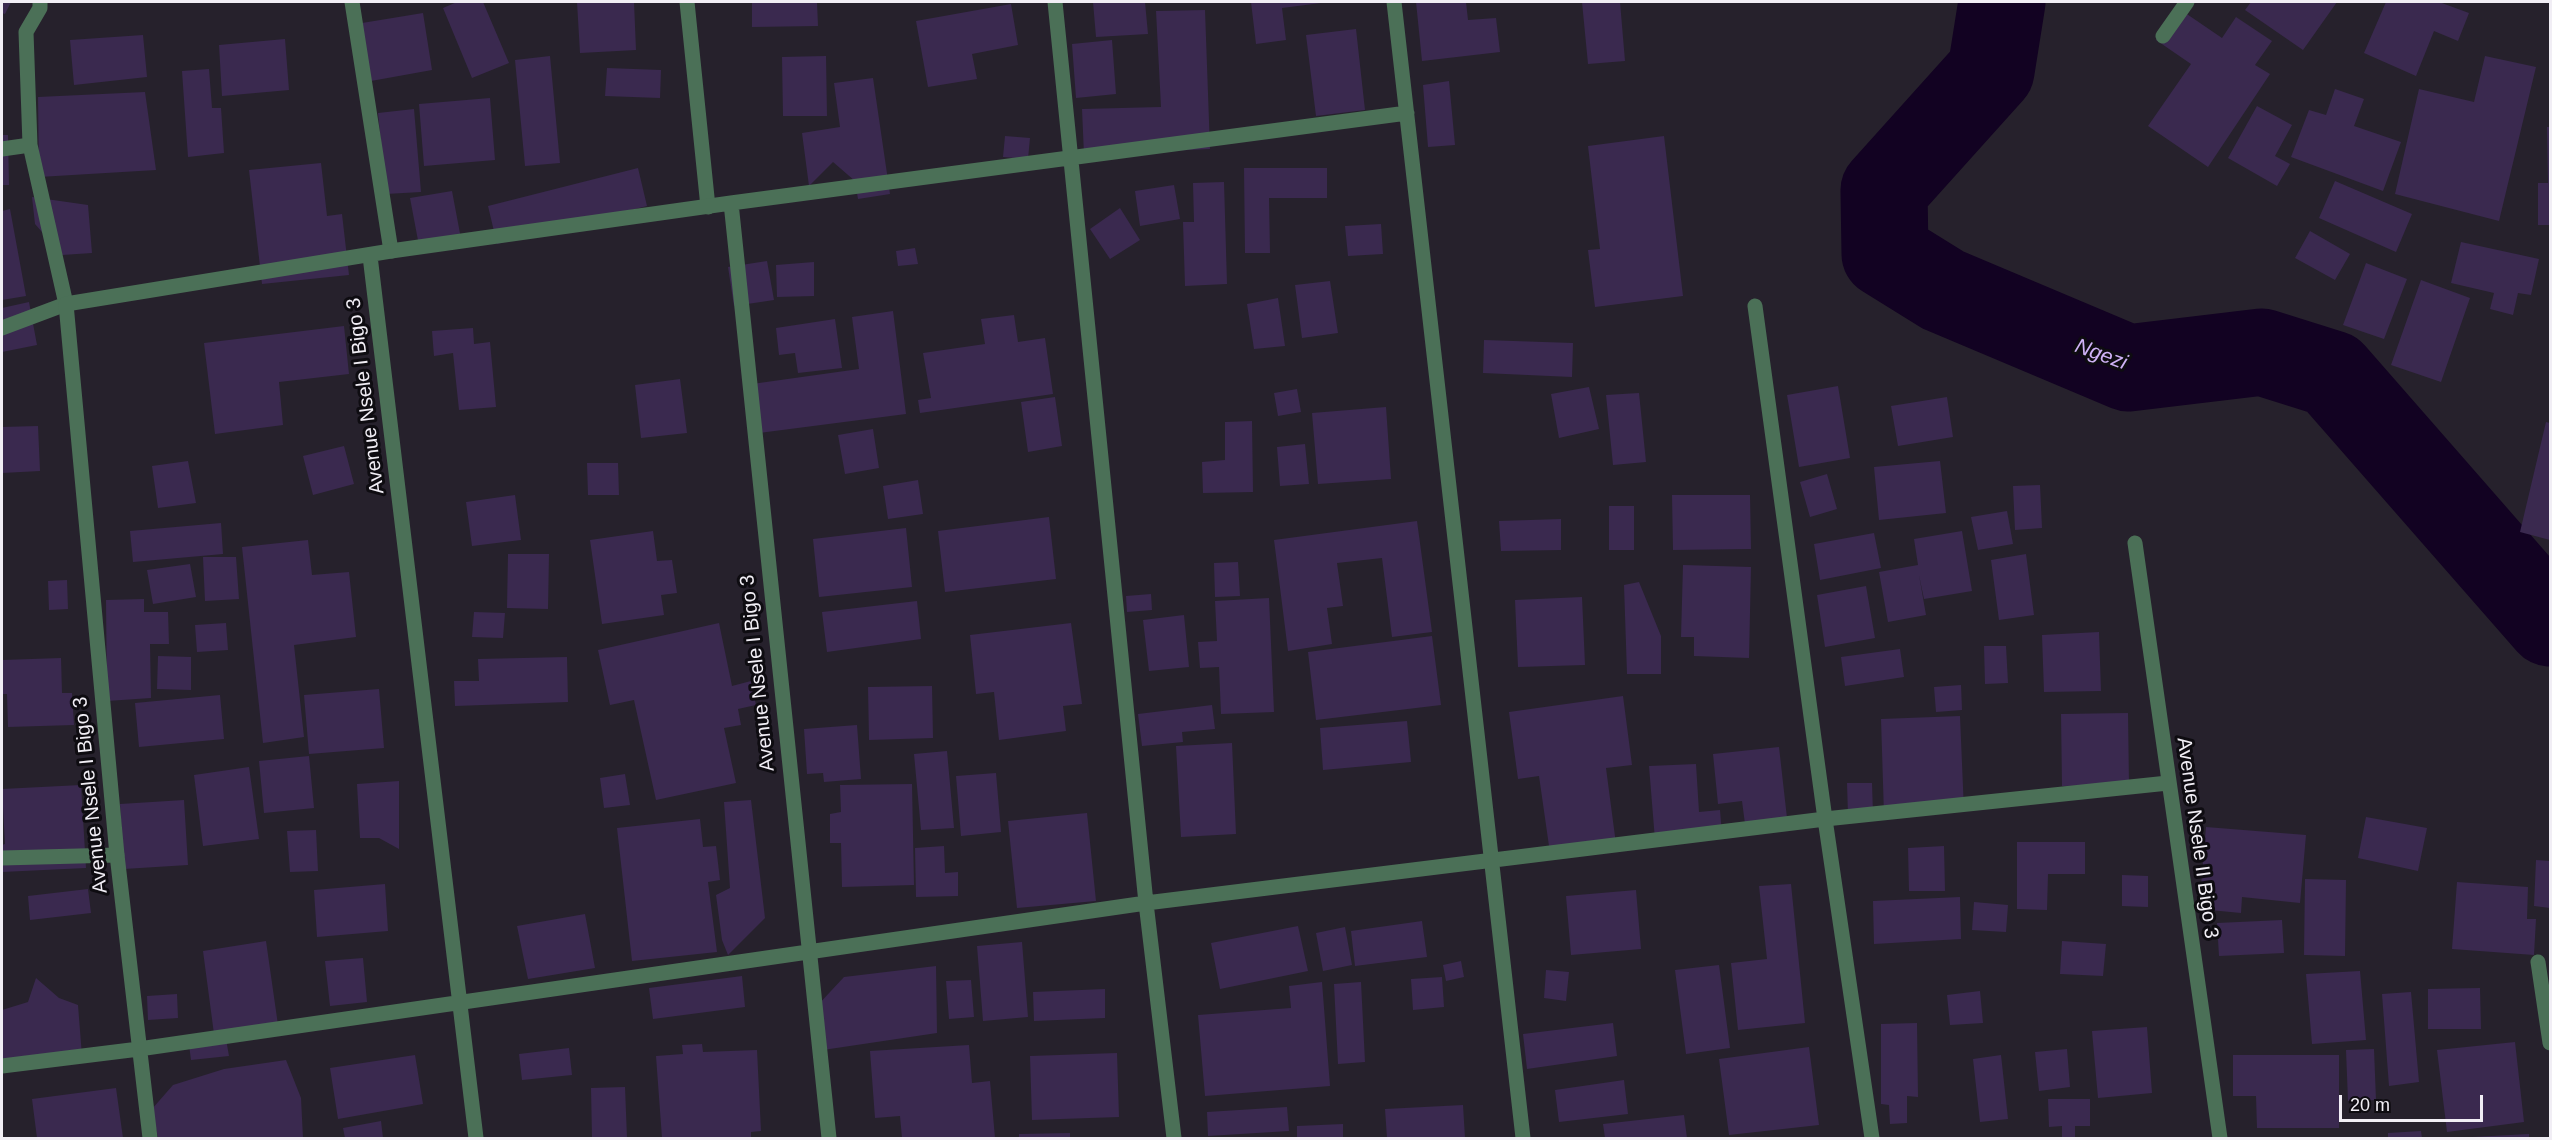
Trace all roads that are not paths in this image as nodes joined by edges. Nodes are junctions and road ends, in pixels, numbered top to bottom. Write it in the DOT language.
graph roads {
  1 [pos="40,2"];
  2 [pos="352,2"];
  3 [pos="687,2"];
  4 [pos="1055,2"];
  5 [pos="1394,2"];
  6 [pos="2187,2"];
  7 [pos="2163,36"];
  8 [pos="1407,113"];
  9 [pos="30,145"];
  10 [pos="2,149"];
  11 [pos="1071,159"];
  12 [pos="731,203"];
  13 [pos="708,207"];
  14 [pos="391,251"];
  15 [pos="370,256"];
  16 [pos="66,304"];
  17 [pos="1755,306"];
  18 [pos="2,328"];
  19 [pos="2135,543"];
  20 [pos="2168,783"];
  21 [pos="1825,819"];
  22 [pos="117,855"];
  23 [pos="2,858"];
  24 [pos="1490,860"];
  25 [pos="1146,903"];
  26 [pos="808,953"];
  27 [pos="2538,962"];
  28 [pos="458,1003"];
  29 [pos="2550,1043"];
  30 [pos="139,1049"];
  31 [pos="2,1066"];
  32 [pos="150,1138"];
  33 [pos="476,1138"];
  34 [pos="829,1138"];
  35 [pos="1174,1138"];
  36 [pos="1523,1138"];
  37 [pos="1872,1138"];
  38 [pos="2220,1138"];
  1 -- 9 [label="street, Avenue Nsele I Bigo 3"];
  2 -- 14 [label="street"];
  3 -- 13 [label="street"];
  4 -- 11 [label="street"];
  5 -- 8 [label="street"];
  6 -- 7 [label="street"];
  8 -- 11 [label="street"];
  8 -- 24 [label="street"];
  9 -- 10 [label="street"];
  9 -- 16 [label="street, Avenue Nsele I Bigo 3"];
  11 -- 12 [label="street"];
  11 -- 25 [label="street"];
  12 -- 13 [label="street"];
  12 -- 26 [label="street, Avenue Nsele I Bigo 3"];
  13 -- 14 [label="street"];
  14 -- 15 [label="street"];
  15 -- 16 [label="street"];
  15 -- 28 [label="street, Avenue Nsele I Bigo 3"];
  16 -- 18 [label="street"];
  16 -- 22 [label="street, Avenue Nsele I Bigo 3"];
  17 -- 21 [label="street"];
  19 -- 20 [label="street, Avenue Nsele II Bigo 3"];
  20 -- 21 [label="street"];
  20 -- 38 [label="street, Avenue Nsele II Bigo 3"];
  21 -- 24 [label="street"];
  21 -- 37 [label="street"];
  22 -- 23 [label="street"];
  22 -- 30 [label="street, Avenue Nsele I Bigo 3"];
  24 -- 25 [label="street"];
  24 -- 36 [label="street"];
  25 -- 26 [label="street"];
  25 -- 35 [label="street"];
  26 -- 28 [label="street"];
  26 -- 34 [label="street, Avenue Nsele I Bigo 3"];
  27 -- 29 [label="street"];
  28 -- 30 [label="street"];
  28 -- 33 [label="street, Avenue Nsele I Bigo 3"];
  30 -- 31 [label="street"];
  30 -- 32 [label="street, Avenue Nsele I Bigo 3"];
}
